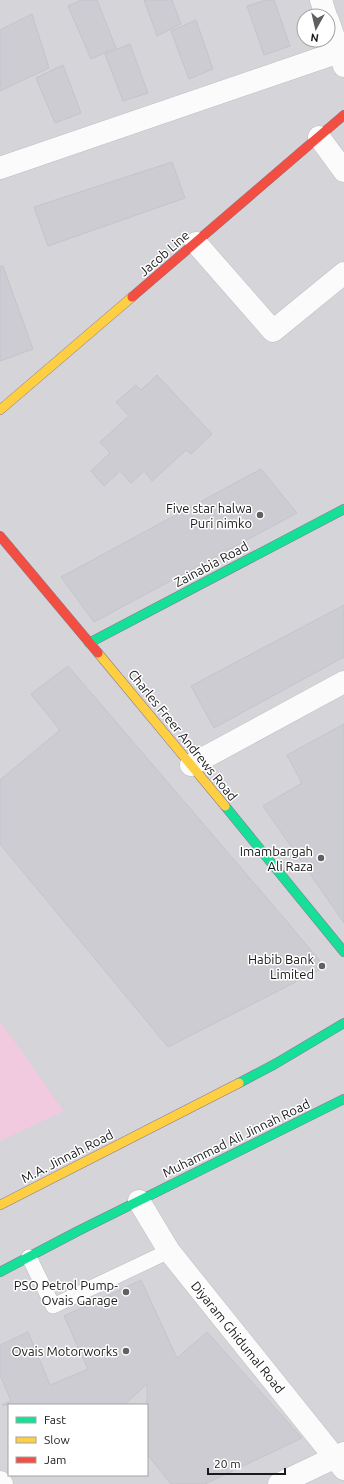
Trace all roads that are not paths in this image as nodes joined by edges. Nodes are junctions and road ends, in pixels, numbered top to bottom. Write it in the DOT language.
graph roads {
  1 [pos="336,42"];
  2 [pos="342,59"];
  3 [pos="344,115"];
  4 [pos="319,138"];
  5 [pos="0,168"];
  6 [pos="344,171"];
  7 [pos="196,243"];
  8 [pos="344,273"];
  9 [pos="0,410"];
  10 [pos="344,509"];
  11 [pos="0,536"];
  12 [pos="89,643"];
  13 [pos="344,682"];
  14 [pos="191,765"];
  15 [pos="340,942"];
  16 [pos="344,1023"];
  17 [pos="344,1100"];
  18 [pos="139,1201"];
  19 [pos="0,1205"];
  20 [pos="169,1251"];
  21 [pos="29,1257"];
  22 [pos="0,1272"];
  23 [pos="341,1460"];
  24 [pos="279,1484"];
  1 -- 2 [label="street"];
  2 -- 5 [label="street"];
  3 -- 4 [label="main road, Jacob Line"];
  4 -- 6 [label="street"];
  4 -- 7 [label="main road, Jacob Line"];
  7 -- 8 [label="street"];
  7 -- 9 [label="main road, Jacob Line"];
  10 -- 12 [label="main road, Zainabia Road"];
  11 -- 12 [label="main road, Charles Freer Andrews Road"];
  12 -- 14 [label="main road, Charles Freer Andrews Road"];
  13 -- 14 [label="street"];
  14 -- 15 [label="main road, Charles Freer Andrews Road"];
  16 -- 19 [label="main road, M.A. Jinnah Road"];
  17 -- 18 [label="main road, Muhammad Ali Jinnah Road"];
  18 -- 20 [label="street, Diyaram Ghidumal Road"];
  18 -- 21 [label="main road"];
  20 -- 21 [label="lane"];
  20 -- 23 [label="street, Diyaram Ghidumal Road"];
  21 -- 22 [label="main road"];
  23 -- 24 [label="street"];
}
